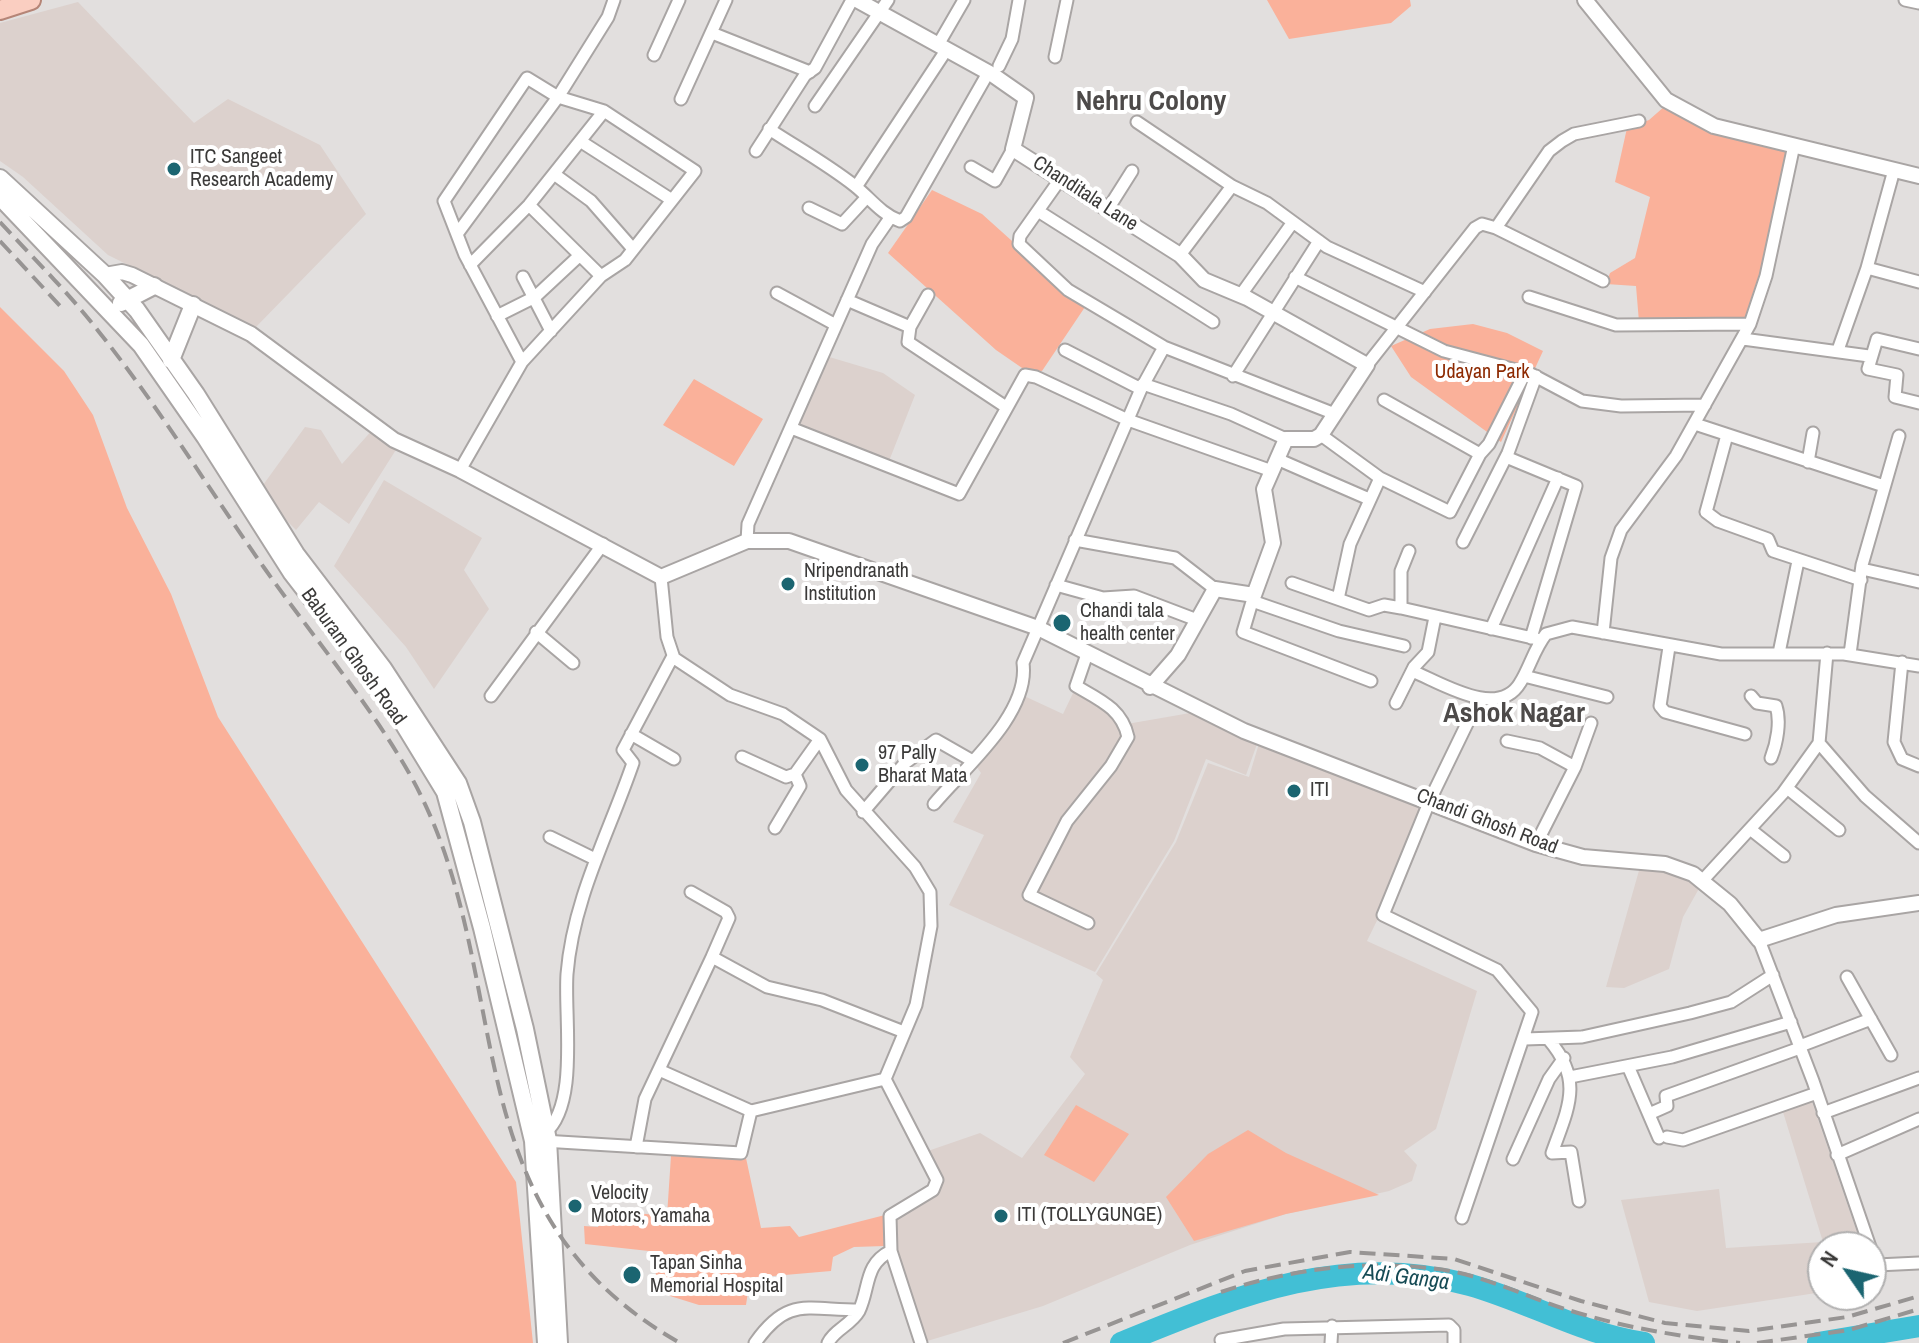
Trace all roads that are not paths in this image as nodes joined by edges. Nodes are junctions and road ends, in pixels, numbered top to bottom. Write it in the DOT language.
graph roads {
  1 [pos="31,0"];
  2 [pos="614,0"];
  3 [pos="679,0"];
  4 [pos="726,0"];
  5 [pos="855,0"];
  6 [pos="888,0"];
  7 [pos="964,0"];
  8 [pos="1019,0"];
  9 [pos="1070,0"];
  10 [pos="1585,0"];
  11 [pos="1905,0"];
  12 [pos="1919,3"];
  13 [pos="0,10"];
  14 [pos="880,14"];
  15 [pos="712,33"];
  16 [pos="943,45"];
  17 [pos="654,55"];
  18 [pos="1058,55"];
  19 [pos="994,70"];
  20 [pos="810,72"];
  21 [pos="558,97"];
  22 [pos="681,99"];
  23 [pos="815,106"];
  24 [pos="604,111"];
  25 [pos="1639,121"];
  26 [pos="1137,122"];
  27 [pos="769,129"];
  28 [pos="580,141"];
  29 [pos="1794,145"];
  30 [pos="1013,149"];
  31 [pos="756,151"];
  32 [pos="971,167"];
  33 [pos="1894,170"];
  34 [pos="1132,171"];
  35 [pos="554,174"];
  36 [pos="1919,176"];
  37 [pos="0,178"];
  38 [pos="1061,178"];
  39 [pos="1232,186"];
  40 [pos="856,187"];
  41 [pos="0,197"];
  42 [pos="867,197"];
  43 [pos="672,200"];
  44 [pos="529,205"];
  45 [pos="809,208"];
  46 [pos="1108,209"];
  47 [pos="1038,211"];
  48 [pos="890,218"];
  49 [pos="1293,222"];
  50 [pos="1496,228"];
  51 [pos="41,229"];
  52 [pos="457,234"];
  53 [pos="1319,241"];
  54 [pos="633,249"];
  55 [pos="1180,255"];
  56 [pos="579,256"];
  57 [pos="470,265"];
  58 [pos="1867,268"];
  59 [pos="105,275"];
  60 [pos="601,276"];
  61 [pos="523,277"];
  62 [pos="1295,277"];
  63 [pos="1603,281"];
  64 [pos="1919,282"];
  65 [pos="154,286"];
  66 [pos="1425,292"];
  67 [pos="777,293"];
  68 [pos="928,295"];
  69 [pos="1240,296"];
  70 [pos="535,297"];
  71 [pos="1529,297"];
  72 [pos="127,300"];
  73 [pos="847,300"];
  74 [pos="193,305"];
  75 [pos="109,309"];
  76 [pos="1271,311"];
  77 [pos="497,316"];
  78 [pos="1213,322"];
  79 [pos="1750,324"];
  80 [pos="836,325"];
  81 [pos="910,327"];
  82 [pos="1396,327"];
  83 [pos="551,331"];
  84 [pos="1743,339"];
  85 [pos="1164,347"];
  86 [pos="1919,349"];
  87 [pos="1065,350"];
  88 [pos="1838,350"];
  89 [pos="1869,356"];
  90 [pos="171,360"];
  91 [pos="522,362"];
  92 [pos="1367,365"];
  93 [pos="1531,374"];
  94 [pos="1233,376"];
  95 [pos="1142,386"];
  96 [pos="1384,400"];
  97 [pos="1919,403"];
  98 [pos="1705,405"];
  99 [pos="1006,407"];
  100 [pos="1335,414"];
  101 [pos="1128,420"];
  102 [pos="1695,424"];
  103 [pos="791,428"];
  104 [pos="1813,433"];
  105 [pos="1321,435"];
  106 [pos="1727,435"];
  107 [pos="1899,436"];
  108 [pos="1286,439"];
  109 [pos="1480,454"];
  110 [pos="1506,457"];
  111 [pos="1808,462"];
  112 [pos="1274,465"];
  113 [pos="460,470"];
  114 [pos="1380,478"];
  115 [pos="1558,478"];
  116 [pos="1884,486"];
  117 [pos="1369,499"];
  118 [pos="1075,540"];
  119 [pos="747,541"];
  120 [pos="1463,542"];
  121 [pos="603,544"];
  122 [pos="1409,551"];
  123 [pos="1798,561"];
  124 [pos="1861,574"];
  125 [pos="661,577"];
  126 [pos="1919,582"];
  127 [pos="1292,583"];
  128 [pos="1056,585"];
  129 [pos="1215,589"];
  130 [pos="1253,598"];
  131 [pos="1338,599"];
  132 [pos="1401,608"];
  133 [pos="1435,617"];
  134 [pos="1197,620"];
  135 [pos="1038,628"];
  136 [pos="1491,629"];
  137 [pos="536,632"];
  138 [pos="1603,633"];
  139 [pos="1536,639"];
  140 [pos="1404,646"];
  141 [pos="1669,647"];
  142 [pos="1779,653"];
  143 [pos="1827,653"];
  144 [pos="1087,654"];
  145 [pos="1850,654"];
  146 [pos="673,656"];
  147 [pos="1902,662"];
  148 [pos="573,663"];
  149 [pos="1919,666"];
  150 [pos="1412,671"];
  151 [pos="1524,676"];
  152 [pos="1371,681"];
  153 [pos="1150,687"];
  154 [pos="491,696"];
  155 [pos="1751,696"];
  156 [pos="1607,697"];
  157 [pos="1479,699"];
  158 [pos="1396,703"];
  159 [pos="1591,723"];
  160 [pos="631,734"];
  161 [pos="1745,734"];
  162 [pos="820,739"];
  163 [pos="1507,741"];
  164 [pos="1819,743"];
  165 [pos="742,757"];
  166 [pos="1771,758"];
  167 [pos="674,759"];
  168 [pos="971,760"];
  169 [pos="1919,766"];
  170 [pos="1575,767"];
  171 [pos="795,774"];
  172 [pos="1787,788"];
  173 [pos="1430,800"];
  174 [pos="934,804"];
  175 [pos="863,812"];
  176 [pos="775,828"];
  177 [pos="1750,829"];
  178 [pos="1839,830"];
  179 [pos="550,837"];
  180 [pos="1918,839"];
  181 [pos="1536,844"];
  182 [pos="1784,856"];
  183 [pos="595,859"];
  184 [pos="1702,881"];
  185 [pos="691,892"];
  186 [pos="1918,902"];
  187 [pos="1088,923"];
  188 [pos="1759,940"];
  189 [pos="712,957"];
  190 [pos="1773,975"];
  191 [pos="1847,977"];
  192 [pos="1871,1019"];
  193 [pos="1791,1022"];
  194 [pos="904,1032"];
  195 [pos="1525,1039"];
  196 [pos="1549,1040"];
  197 [pos="1800,1047"];
  198 [pos="1891,1055"];
  199 [pos="1564,1058"];
  200 [pos="1628,1066"];
  201 [pos="659,1070"];
  202 [pos="1570,1077"];
  203 [pos="1919,1078"];
  204 [pos="885,1079"];
  205 [pos="1817,1093"];
  206 [pos="751,1111"];
  207 [pos="1823,1113"];
  208 [pos="1649,1114"];
  209 [pos="1919,1119"];
  210 [pos="542,1138"];
  211 [pos="636,1147"];
  212 [pos="1837,1155"];
  213 [pos="1513,1159"];
  214 [pos="1579,1201"];
  215 [pos="1462,1218"];
  216 [pos="1864,1231"];
  217 [pos="891,1251"];
  218 [pos="1919,1263"];
  219 [pos="1887,1265"];
  220 [pos="859,1310"];
  221 [pos="1332,1326"];
  222 [pos="1221,1340"];
  223 [pos="546,1343"];
  224 [pos="559,1343"];
  225 [pos="755,1343"];
  226 [pos="828,1343"];
  227 [pos="921,1343"];
  228 [pos="1331,1343"];
  229 [pos="1454,1343"];
  1 -- 13 [label="main road"];
  2 -- 21 [label="street"];
  3 -- 17 [label="street"];
  4 -- 15 [label="street"];
  5 -- 14 [label="street, Chanditala Lane"];
  5 -- 20 [label="street"];
  6 -- 14 [label="street"];
  7 -- 16 [label="street"];
  8 -- 19 [label="street"];
  9 -- 18 [label="street"];
  10 -- 29 [label="street"];
  11 -- 12 [label="street"];
  14 -- 16 [label="street, Chanditala Lane"];
  14 -- 23 [label="street"];
  15 -- 20 [label="street"];
  15 -- 22 [label="street"];
  16 -- 19 [label="street, Chanditala Lane"];
  16 -- 40 [label="street"];
  19 -- 30 [label="street, Chanditala Lane"];
  19 -- 48 [label="street"];
  20 -- 27 [label="street"];
  21 -- 24 [label="street"];
  21 -- 52 [label="street"];
  21 -- 52 [label="street"];
  24 -- 28 [label="street"];
  24 -- 43 [label="street"];
  25 -- 50 [label="street"];
  26 -- 39 [label="street"];
  27 -- 31 [label="street"];
  27 -- 40 [label="street"];
  28 -- 35 [label="street"];
  28 -- 43 [label="street"];
  29 -- 33 [label="street"];
  29 -- 79 [label="street"];
  30 -- 32 [label="street"];
  30 -- 38 [label="street, Chanditala Lane"];
  33 -- 36 [label="street"];
  33 -- 58 [label="street"];
  34 -- 46 [label="street"];
  35 -- 44 [label="street"];
  35 -- 54 [label="street"];
  37 -- 51 [label="main road, Baburam Ghosh Road"];
  38 -- 46 [label="street, Chanditala Lane"];
  38 -- 47 [label="street"];
  39 -- 49 [label="street"];
  39 -- 55 [label="street"];
  40 -- 42 [label="street"];
  41 -- 51 [label="main road, Baburam Ghosh Road"];
  42 -- 45 [label="street"];
  42 -- 48 [label="street"];
  43 -- 54 [label="street"];
  44 -- 56 [label="street"];
  44 -- 57 [label="street"];
  46 -- 55 [label="street, Chanditala Lane"];
  47 -- 78 [label="street"];
  47 -- 85 [label="street"];
  48 -- 73 [label="street"];
  49 -- 53 [label="street"];
  49 -- 69 [label="street"];
  50 -- 63 [label="street"];
  50 -- 66 [label="street"];
  51 -- 59 [label="main road, Baburam Ghosh Road"];
  51 -- 75 [label="main road, Baburam Ghosh Road"];
  52 -- 57 [label="street"];
  53 -- 62 [label="street"];
  53 -- 66 [label="street"];
  54 -- 60 [label="street"];
  55 -- 69 [label="street, Chanditala Lane"];
  56 -- 60 [label="street"];
  56 -- 70 [label="street"];
  57 -- 77 [label="street"];
  58 -- 64 [label="street"];
  58 -- 88 [label="street"];
  59 -- 65 [label="street"];
  59 -- 72 [label="main road, Baburam Ghosh Road"];
  60 -- 83 [label="street"];
  61 -- 70 [label="street"];
  62 -- 76 [label="street"];
  62 -- 82 [label="street"];
  65 -- 72 [label="main road"];
  65 -- 74 [label="street"];
  66 -- 82 [label="street"];
  67 -- 80 [label="street"];
  68 -- 81 [label="street"];
  69 -- 76 [label="street, Chanditala Lane"];
  70 -- 77 [label="street"];
  70 -- 83 [label="street"];
  71 -- 79 [label="street"];
  72 -- 75 [label="main road"];
  72 -- 90 [label="main road, Baburam Ghosh Road"];
  73 -- 80 [label="street"];
  73 -- 81 [label="street"];
  74 -- 90 [label="main road"];
  74 -- 113 [label="street"];
  75 -- 210 [label="main road, Baburam Ghosh Road"];
  76 -- 92 [label="street, Chanditala Lane"];
  76 -- 94 [label="street"];
  77 -- 91 [label="street"];
  79 -- 84 [label="street"];
  80 -- 103 [label="street"];
  81 -- 99 [label="street"];
  82 -- 92 [label="street"];
  82 -- 93 [label="street"];
  83 -- 91 [label="street"];
  84 -- 88 [label="street"];
  84 -- 98 [label="street"];
  85 -- 94 [label="street"];
  85 -- 95 [label="street"];
  86 -- 89 [label="street"];
  87 -- 95 [label="street"];
  88 -- 89 [label="street"];
  89 -- 97 [label="street"];
  90 -- 210 [label="main road, Baburam Ghosh Road"];
  91 -- 113 [label="street"];
  92 -- 100 [label="street"];
  93 -- 98 [label="street"];
  93 -- 109 [label="street"];
  93 -- 110 [label="street"];
  94 -- 100 [label="street"];
  95 -- 101 [label="street"];
  95 -- 108 [label="street"];
  96 -- 109 [label="street"];
  98 -- 102 [label="street"];
  99 -- 101 [label="street"];
  99 -- 103 [label="street"];
  100 -- 105 [label="street"];
  101 -- 112 [label="street"];
  101 -- 118 [label="street"];
  102 -- 106 [label="street"];
  102 -- 138 [label="street"];
  103 -- 119 [label="street"];
  104 -- 111 [label="street"];
  105 -- 108 [label="street"];
  105 -- 114 [label="street"];
  106 -- 111 [label="street"];
  106 -- 123 [label="street"];
  107 -- 116 [label="street"];
  108 -- 112 [label="street"];
  109 -- 114 [label="street"];
  110 -- 115 [label="street"];
  110 -- 120 [label="street"];
  111 -- 116 [label="street"];
  112 -- 117 [label="street"];
  112 -- 130 [label="street"];
  113 -- 121 [label="street"];
  114 -- 117 [label="street"];
  115 -- 136 [label="street"];
  115 -- 139 [label="street"];
  116 -- 124 [label="street"];
  117 -- 131 [label="street"];
  118 -- 128 [label="street"];
  118 -- 129 [label="street"];
  119 -- 125 [label="street"];
  119 -- 135 [label="street"];
  121 -- 125 [label="street"];
  121 -- 137 [label="street"];
  122 -- 132 [label="street"];
  123 -- 124 [label="street"];
  123 -- 142 [label="street"];
  124 -- 126 [label="street"];
  124 -- 145 [label="street"];
  125 -- 146 [label="street"];
  127 -- 131 [label="street"];
  128 -- 134 [label="street"];
  128 -- 135 [label="street"];
  129 -- 130 [label="street"];
  129 -- 134 [label="street"];
  130 -- 140 [label="street"];
  130 -- 152 [label="street"];
  131 -- 132 [label="street"];
  132 -- 133 [label="street"];
  133 -- 136 [label="street"];
  133 -- 150 [label="street"];
  134 -- 153 [label="street"];
  135 -- 144 [label="street, Chandi Ghosh Road"];
  135 -- 168 [label="street"];
  136 -- 139 [label="street"];
  137 -- 148 [label="street"];
  137 -- 154 [label="street"];
  138 -- 139 [label="street"];
  138 -- 141 [label="street"];
  139 -- 151 [label="street"];
  141 -- 142 [label="street"];
  141 -- 161 [label="street"];
  142 -- 143 [label="street"];
  143 -- 145 [label="street"];
  143 -- 164 [label="street"];
  144 -- 153 [label="street, Chandi Ghosh Road"];
  144 -- 187 [label="street"];
  145 -- 147 [label="street"];
  146 -- 160 [label="street"];
  146 -- 162 [label="street"];
  147 -- 149 [label="street"];
  147 -- 169 [label="street"];
  150 -- 157 [label="street"];
  150 -- 158 [label="street"];
  151 -- 156 [label="street"];
  151 -- 157 [label="street"];
  153 -- 173 [label="street, Chandi Ghosh Road"];
  155 -- 166 [label="street"];
  157 -- 173 [label="street"];
  159 -- 170 [label="street"];
  160 -- 167 [label="street"];
  160 -- 183 [label="street"];
  162 -- 171 [label="street"];
  162 -- 175 [label="street"];
  163 -- 170 [label="street"];
  164 -- 172 [label="street"];
  164 -- 180 [label="street"];
  165 -- 171 [label="street"];
  168 -- 174 [label="street"];
  168 -- 175 [label="street"];
  170 -- 181 [label="street"];
  171 -- 176 [label="street"];
  172 -- 177 [label="street"];
  172 -- 178 [label="street"];
  173 -- 181 [label="street, Chandi Ghosh Road"];
  173 -- 195 [label="street"];
  175 -- 194 [label="street"];
  177 -- 182 [label="street"];
  177 -- 184 [label="street"];
  179 -- 183 [label="street"];
  181 -- 184 [label="street, Chandi Ghosh Road"];
  183 -- 210 [label="street"];
  184 -- 188 [label="street, Chandi Ghosh Road"];
  185 -- 189 [label="street"];
  186 -- 188 [label="street"];
  188 -- 190 [label="street, Chandi Ghosh Road"];
  189 -- 194 [label="street"];
  189 -- 201 [label="street"];
  190 -- 193 [label="street, Chandi Ghosh Road"];
  190 -- 196 [label="street"];
  191 -- 192 [label="street"];
  192 -- 197 [label="street"];
  192 -- 198 [label="street"];
  193 -- 197 [label="street, Chandi Ghosh Road"];
  193 -- 200 [label="street"];
  194 -- 204 [label="street"];
  195 -- 196 [label="street"];
  195 -- 215 [label="street"];
  196 -- 199 [label="street"];
  197 -- 205 [label="street, Chandi Ghosh Road"];
  197 -- 208 [label="street"];
  199 -- 202 [label="street"];
  199 -- 213 [label="street"];
  200 -- 202 [label="street"];
  200 -- 208 [label="street"];
  201 -- 206 [label="street"];
  201 -- 211 [label="street"];
  202 -- 214 [label="street"];
  203 -- 207 [label="street"];
  204 -- 206 [label="street"];
  204 -- 217 [label="street"];
  205 -- 207 [label="street, Chandi Ghosh Road"];
  205 -- 208 [label="street"];
  206 -- 211 [label="street"];
  207 -- 212 [label="street, Chandi Ghosh Road"];
  209 -- 212 [label="street"];
  210 -- 211 [label="street"];
  210 -- 223 [label="main road, Baburam Ghosh Road"];
  210 -- 224 [label="main road, Baburam Ghosh Road"];
  212 -- 216 [label="street, Chandi Ghosh Road"];
  217 -- 220 [label="street"];
  217 -- 227 [label="street"];
  218 -- 219 [label="street, Chandi Ghosh Road"];
  220 -- 225 [label="street"];
  220 -- 226 [label="street"];
  221 -- 222 [label="street"];
  221 -- 228 [label="street"];
  221 -- 229 [label="street"];
}
